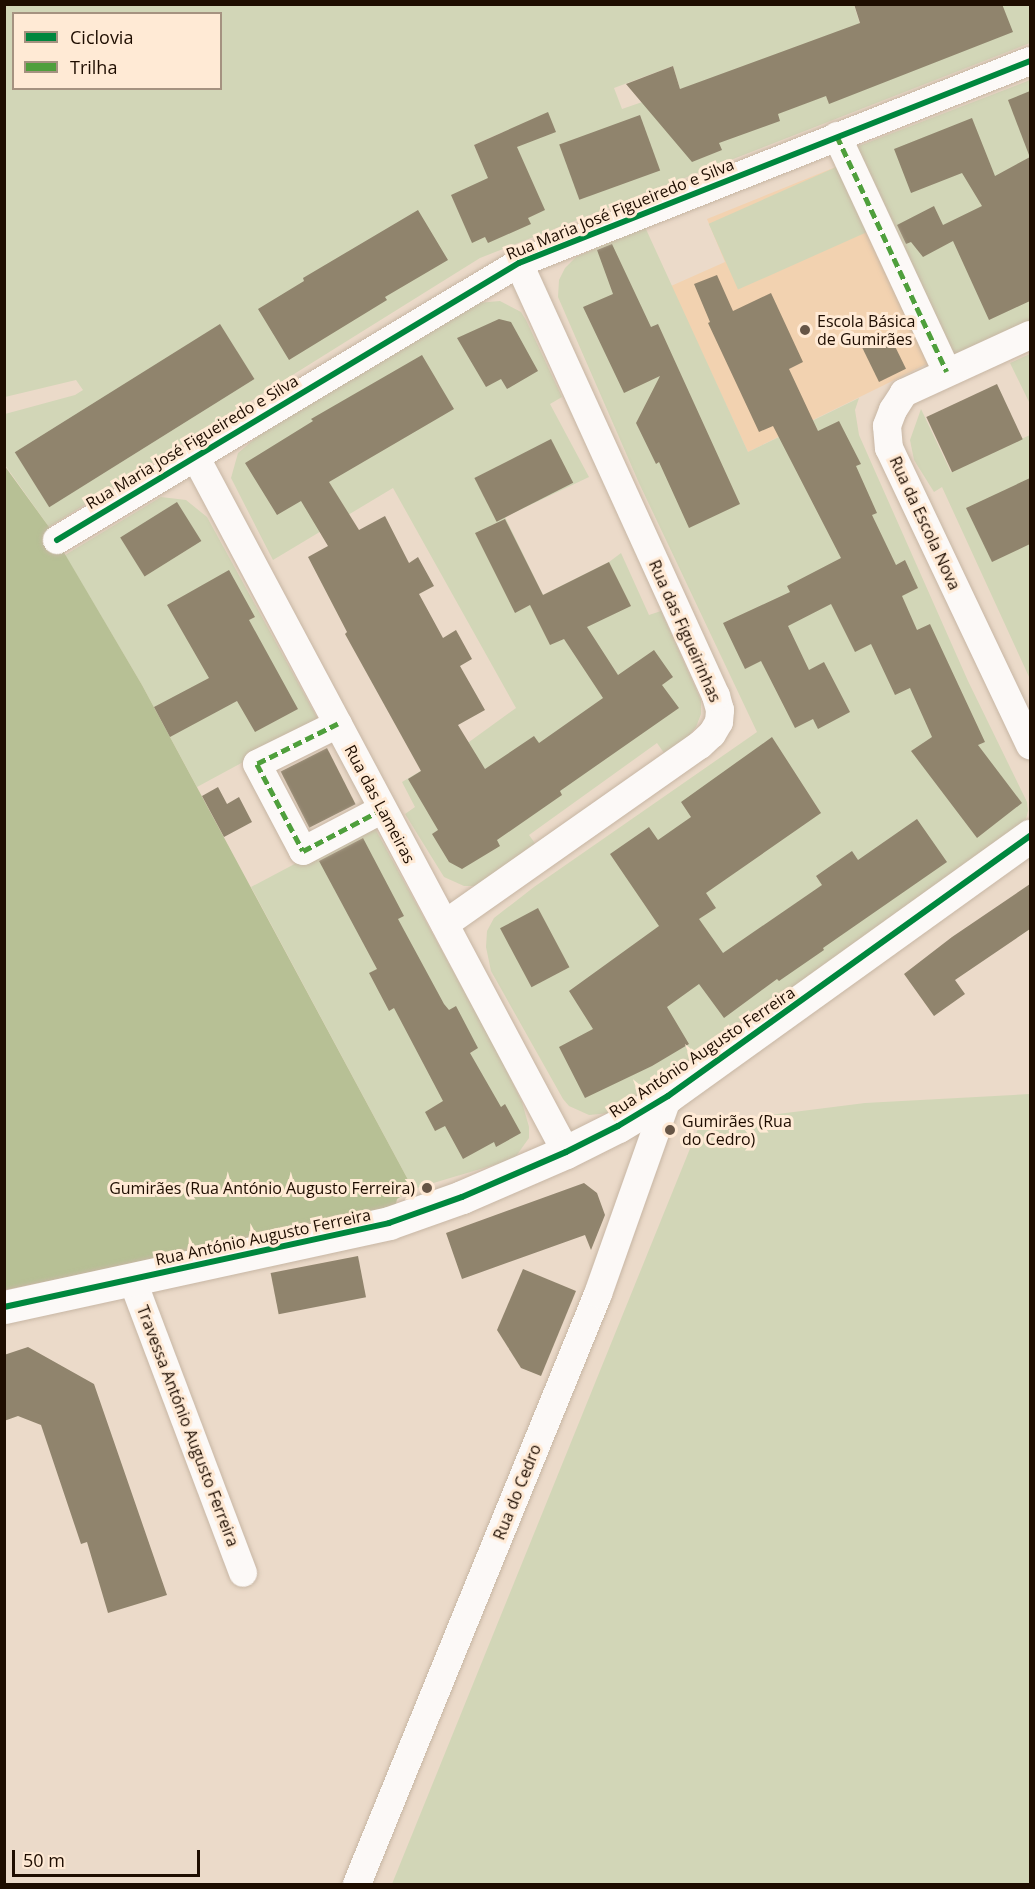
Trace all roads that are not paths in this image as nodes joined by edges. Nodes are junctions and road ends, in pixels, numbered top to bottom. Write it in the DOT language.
graph roads {
  1 [pos="1030,61"];
  2 [pos="837,136"];
  3 [pos="519,262"];
  4 [pos="1030,335"];
  5 [pos="947,372"];
  6 [pos="195,456"];
  7 [pos="57,540"];
  8 [pos="338,724"];
  9 [pos="1030,745"];
  10 [pos="383,809"];
  11 [pos="1030,836"];
  12 [pos="445,924"];
  13 [pos="668,1096"];
  14 [pos="566,1152"];
  15 [pos="132,1279"];
  16 [pos="4,1307"];
  17 [pos="243,1573"];
  18 [pos="357,1884"];
  1 -- 2 [label="street, Rua Maria José Figueiredo e Silva"];
  2 -- 3 [label="street, Rua Maria José Figueiredo e Silva"];
  2 -- 5 [label="street"];
  3 -- 6 [label="street, Rua Maria José Figueiredo e Silva"];
  3 -- 12 [label="street, Rua das Figueirinhas"];
  4 -- 5 [label="street, Rua da Escola Nova"];
  5 -- 9 [label="street, Rua da Escola Nova"];
  6 -- 7 [label="street, Rua Maria José Figueiredo e Silva"];
  6 -- 8 [label="street, Rua das Lameiras"];
  8 -- 10 [label="street, Rua das Lameiras"];
  8 -- 10 [label="street"];
  10 -- 12 [label="street, Rua das Lameiras"];
  11 -- 13 [label="street, Rua António Augusto Ferreira"];
  12 -- 14 [label="street, Rua das Lameiras"];
  13 -- 14 [label="street, Rua António Augusto Ferreira"];
  13 -- 18 [label="street, Rua do Cedro"];
  14 -- 15 [label="street, Rua António Augusto Ferreira"];
  15 -- 16 [label="street, Rua António Augusto Ferreira"];
  15 -- 17 [label="street, Travessa António Augusto Ferreira"];
}
